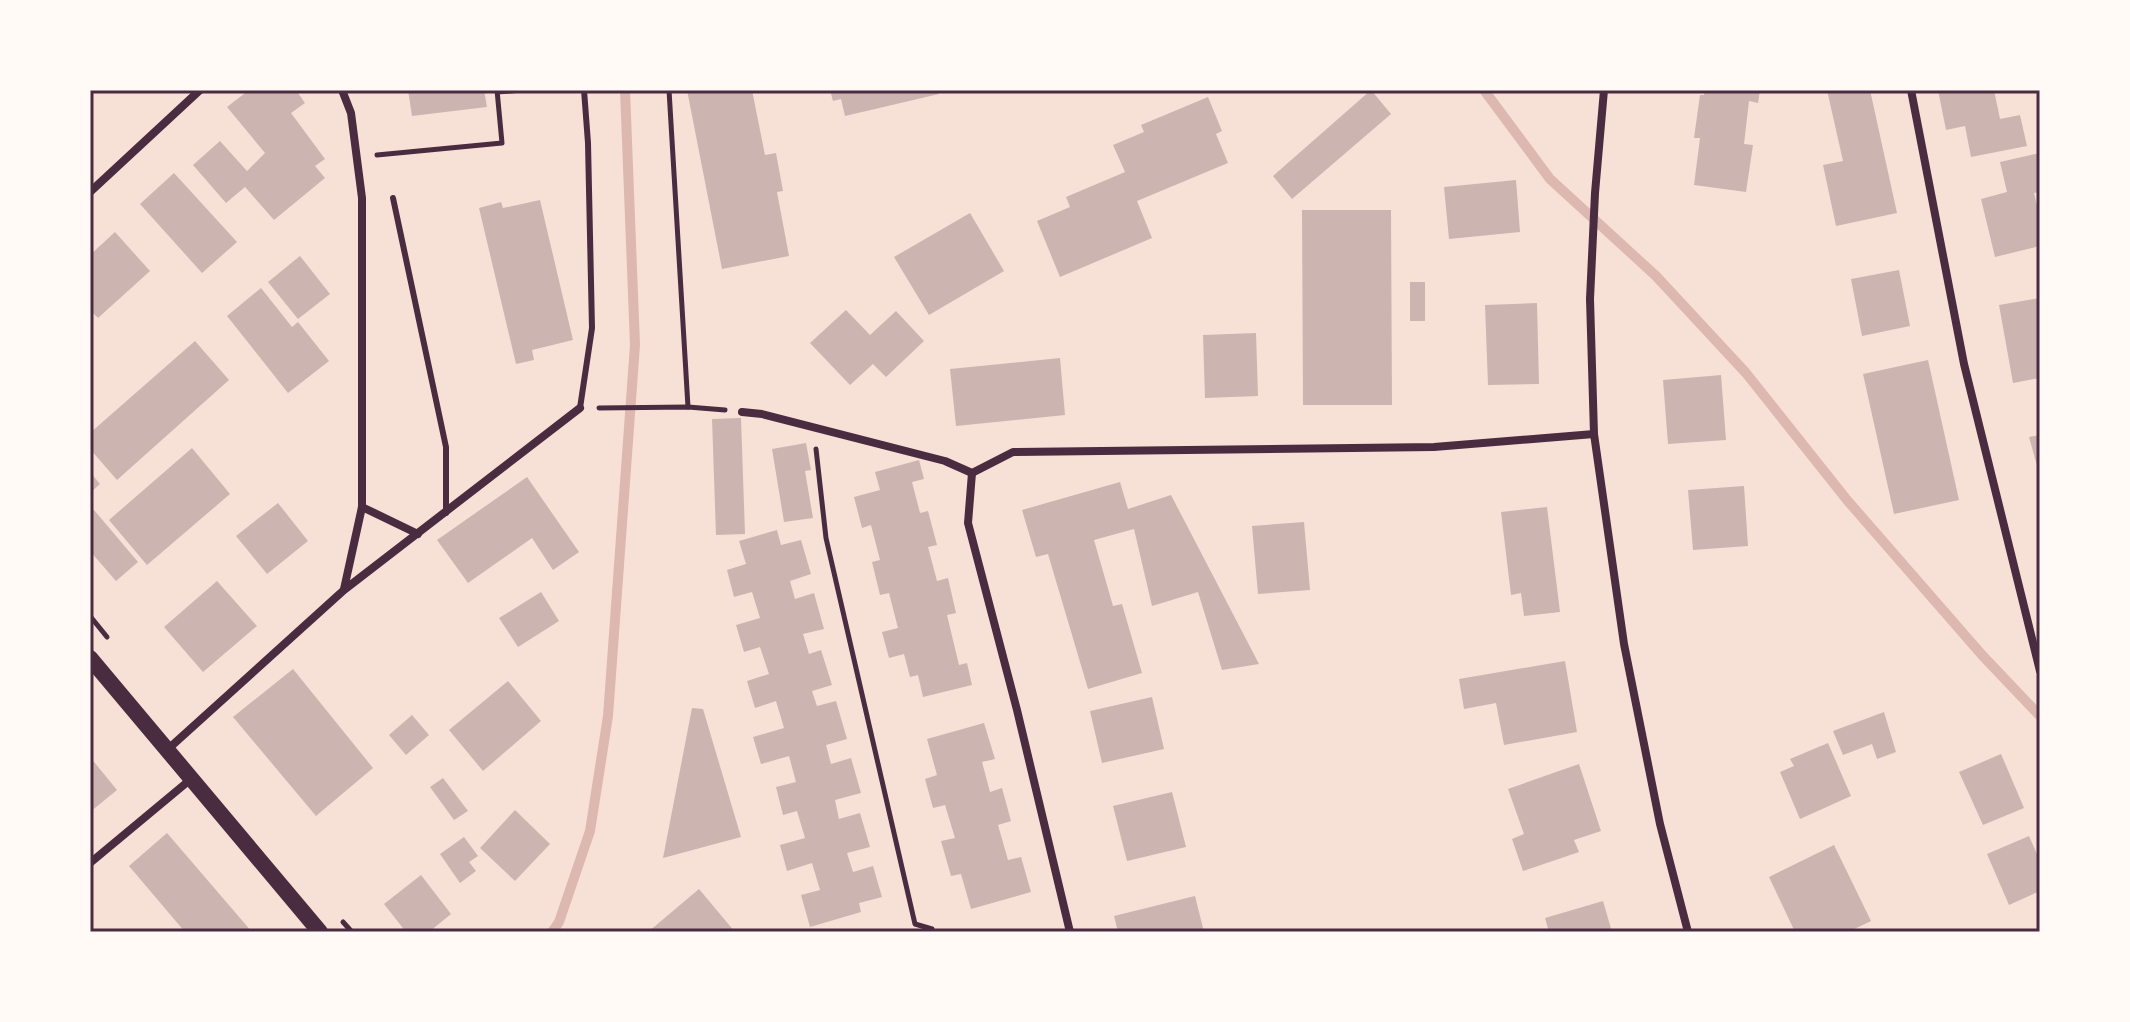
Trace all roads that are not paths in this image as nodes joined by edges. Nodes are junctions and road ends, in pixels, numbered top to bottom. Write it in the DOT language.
graph roads {
  1 [pos="200,90"];
  2 [pos="342,90"];
  3 [pos="584,90"];
  4 [pos="1604,90"];
  5 [pos="1911,90"];
  6 [pos="90,192"];
  7 [pos="393,198"];
  8 [pos="580,408"];
  9 [pos="742,412"];
  10 [pos="1594,434"];
  11 [pos="972,473"];
  12 [pos="362,507"];
  13 [pos="446,513"];
  14 [pos="418,534"];
  15 [pos="344,590"];
  16 [pos="90,658"];
  17 [pos="2040,671"];
  18 [pos="166,750"];
  19 [pos="191,779"];
  20 [pos="90,863"];
  21 [pos="320,932"];
  22 [pos="1070,932"];
  23 [pos="1688,932"];
  1 -- 6 [label="street"];
  2 -- 12 [label="street"];
  3 -- 8 [label="lane"];
  4 -- 10 [label="street"];
  5 -- 17 [label="street"];
  7 -- 13 [label="lane"];
  8 -- 13 [label="street"];
  9 -- 11 [label="street"];
  10 -- 11 [label="street"];
  10 -- 23 [label="street"];
  11 -- 22 [label="street"];
  12 -- 14 [label="street"];
  12 -- 15 [label="street"];
  13 -- 14 [label="street"];
  14 -- 15 [label="street"];
  15 -- 18 [label="street"];
  16 -- 18 [label="main road"];
  18 -- 19 [label="main road"];
  19 -- 20 [label="street"];
  19 -- 21 [label="main road"];
}
